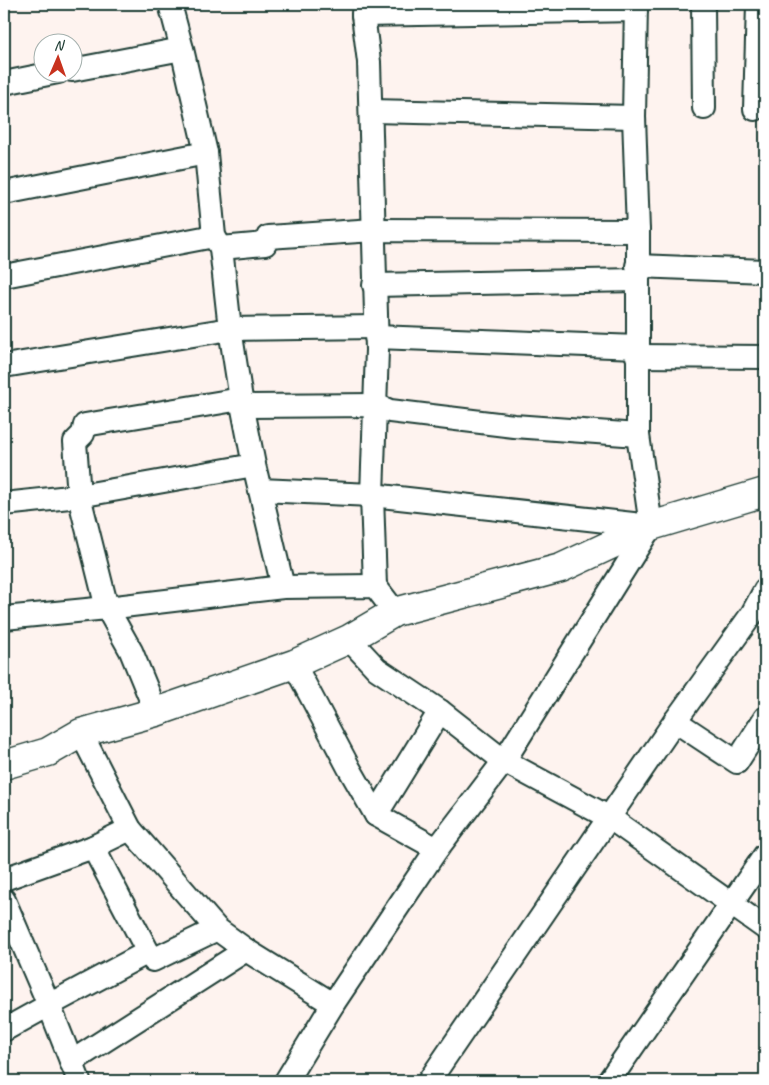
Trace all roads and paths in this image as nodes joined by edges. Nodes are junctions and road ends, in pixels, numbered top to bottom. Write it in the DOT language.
graph roads {
  1 [pos="170,4"];
  2 [pos="704,4"];
  3 [pos="758,4"];
  4 [pos="636,7"];
  5 [pos="364,10"];
  6 [pos="182,48"];
  7 [pos="82,68"];
  8 [pos="32,77"];
  9 [pos="4,83"];
  10 [pos="704,108"];
  11 [pos="755,109"];
  12 [pos="371,111"];
  13 [pos="634,117"];
  14 [pos="206,153"];
  15 [pos="4,193"];
  16 [pos="374,230"];
  17 [pos="638,231"];
  18 [pos="218,242"];
  19 [pos="765,272"];
  20 [pos="638,273"];
  21 [pos="4,276"];
  22 [pos="374,285"];
  23 [pos="230,329"];
  24 [pos="376,332"];
  25 [pos="637,351"];
  26 [pos="765,357"];
  27 [pos="4,366"];
  28 [pos="242,402"];
  29 [pos="376,405"];
  30 [pos="638,435"];
  31 [pos="254,465"];
  32 [pos="260,490"];
  33 [pos="765,492"];
  34 [pos="372,495"];
  35 [pos="79,496"];
  36 [pos="4,504"];
  37 [pos="651,526"];
  38 [pos="283,586"];
  39 [pos="375,586"];
  40 [pos="765,590"];
  41 [pos="107,608"];
  42 [pos="395,612"];
  43 [pos="4,618"];
  44 [pos="349,639"];
  45 [pos="294,664"];
  46 [pos="440,711"];
  47 [pos="156,712"];
  48 [pos="765,718"];
  49 [pos="675,720"];
  50 [pos="81,732"];
  51 [pos="504,761"];
  52 [pos="4,765"];
  53 [pos="376,815"];
  54 [pos="610,818"];
  55 [pos="130,828"];
  56 [pos="93,847"];
  57 [pos="437,849"];
  58 [pos="765,855"];
  59 [pos="4,879"];
  60 [pos="4,900"];
  61 [pos="732,904"];
  62 [pos="217,928"];
  63 [pos="765,928"];
  64 [pos="246,950"];
  65 [pos="148,952"];
  66 [pos="333,1004"];
  67 [pos="49,1005"];
  68 [pos="4,1030"];
  69 [pos="75,1071"];
  70 [pos="286,1081"];
  71 [pos="428,1081"];
  72 [pos="609,1081"];
  1 -- 6 [label="street"];
  2 -- 10 [label="street"];
  3 -- 11 [label="street"];
  4 -- 5 [label="street"];
  4 -- 13 [label="street"];
  5 -- 12 [label="street"];
  6 -- 7 [label="street"];
  6 -- 14 [label="street"];
  8 -- 9 [label="street"];
  12 -- 13 [label="street"];
  12 -- 16 [label="street"];
  13 -- 17 [label="street"];
  14 -- 15 [label="street"];
  14 -- 18 [label="street"];
  16 -- 17 [label="street"];
  16 -- 18 [label="street"];
  16 -- 22 [label="street"];
  17 -- 20 [label="street"];
  18 -- 21 [label="street"];
  18 -- 23 [label="street"];
  19 -- 20 [label="street"];
  20 -- 22 [label="street"];
  20 -- 25 [label="street"];
  22 -- 24 [label="street"];
  23 -- 24 [label="street"];
  23 -- 27 [label="street"];
  23 -- 28 [label="street"];
  24 -- 25 [label="street"];
  24 -- 29 [label="street"];
  25 -- 26 [label="street"];
  25 -- 30 [label="street"];
  28 -- 29 [label="street"];
  28 -- 31 [label="street"];
  28 -- 35 [label="street"];
  29 -- 30 [label="street"];
  29 -- 34 [label="street"];
  30 -- 37 [label="street"];
  31 -- 32 [label="street"];
  31 -- 35 [label="street"];
  32 -- 34 [label="street"];
  32 -- 38 [label="street"];
  33 -- 37 [label="street"];
  34 -- 37 [label="street"];
  34 -- 39 [label="street"];
  35 -- 36 [label="street"];
  35 -- 41 [label="street"];
  37 -- 42 [label="street"];
  37 -- 51 [label="street"];
  38 -- 39 [label="street"];
  38 -- 41 [label="street"];
  39 -- 42 [label="street"];
  40 -- 49 [label="street"];
  41 -- 43 [label="street"];
  41 -- 47 [label="street"];
  42 -- 44 [label="street"];
  44 -- 45 [label="street"];
  44 -- 46 [label="street"];
  45 -- 47 [label="street"];
  45 -- 53 [label="street"];
  46 -- 51 [label="street"];
  46 -- 53 [label="street"];
  47 -- 50 [label="street"];
  48 -- 49 [label="street"];
  49 -- 54 [label="street"];
  50 -- 52 [label="street"];
  50 -- 55 [label="street"];
  51 -- 54 [label="street"];
  51 -- 57 [label="street"];
  53 -- 57 [label="street"];
  54 -- 61 [label="street"];
  54 -- 71 [label="street"];
  55 -- 56 [label="street"];
  55 -- 62 [label="street"];
  56 -- 59 [label="street"];
  56 -- 65 [label="street"];
  57 -- 66 [label="street"];
  58 -- 61 [label="street"];
  60 -- 67 [label="street"];
  61 -- 63 [label="street"];
  61 -- 72 [label="street"];
  62 -- 64 [label="street"];
  62 -- 65 [label="street"];
  64 -- 66 [label="street"];
  64 -- 69 [label="street"];
  65 -- 67 [label="street"];
  66 -- 70 [label="street"];
  67 -- 68 [label="street"];
  67 -- 69 [label="street"];
}
